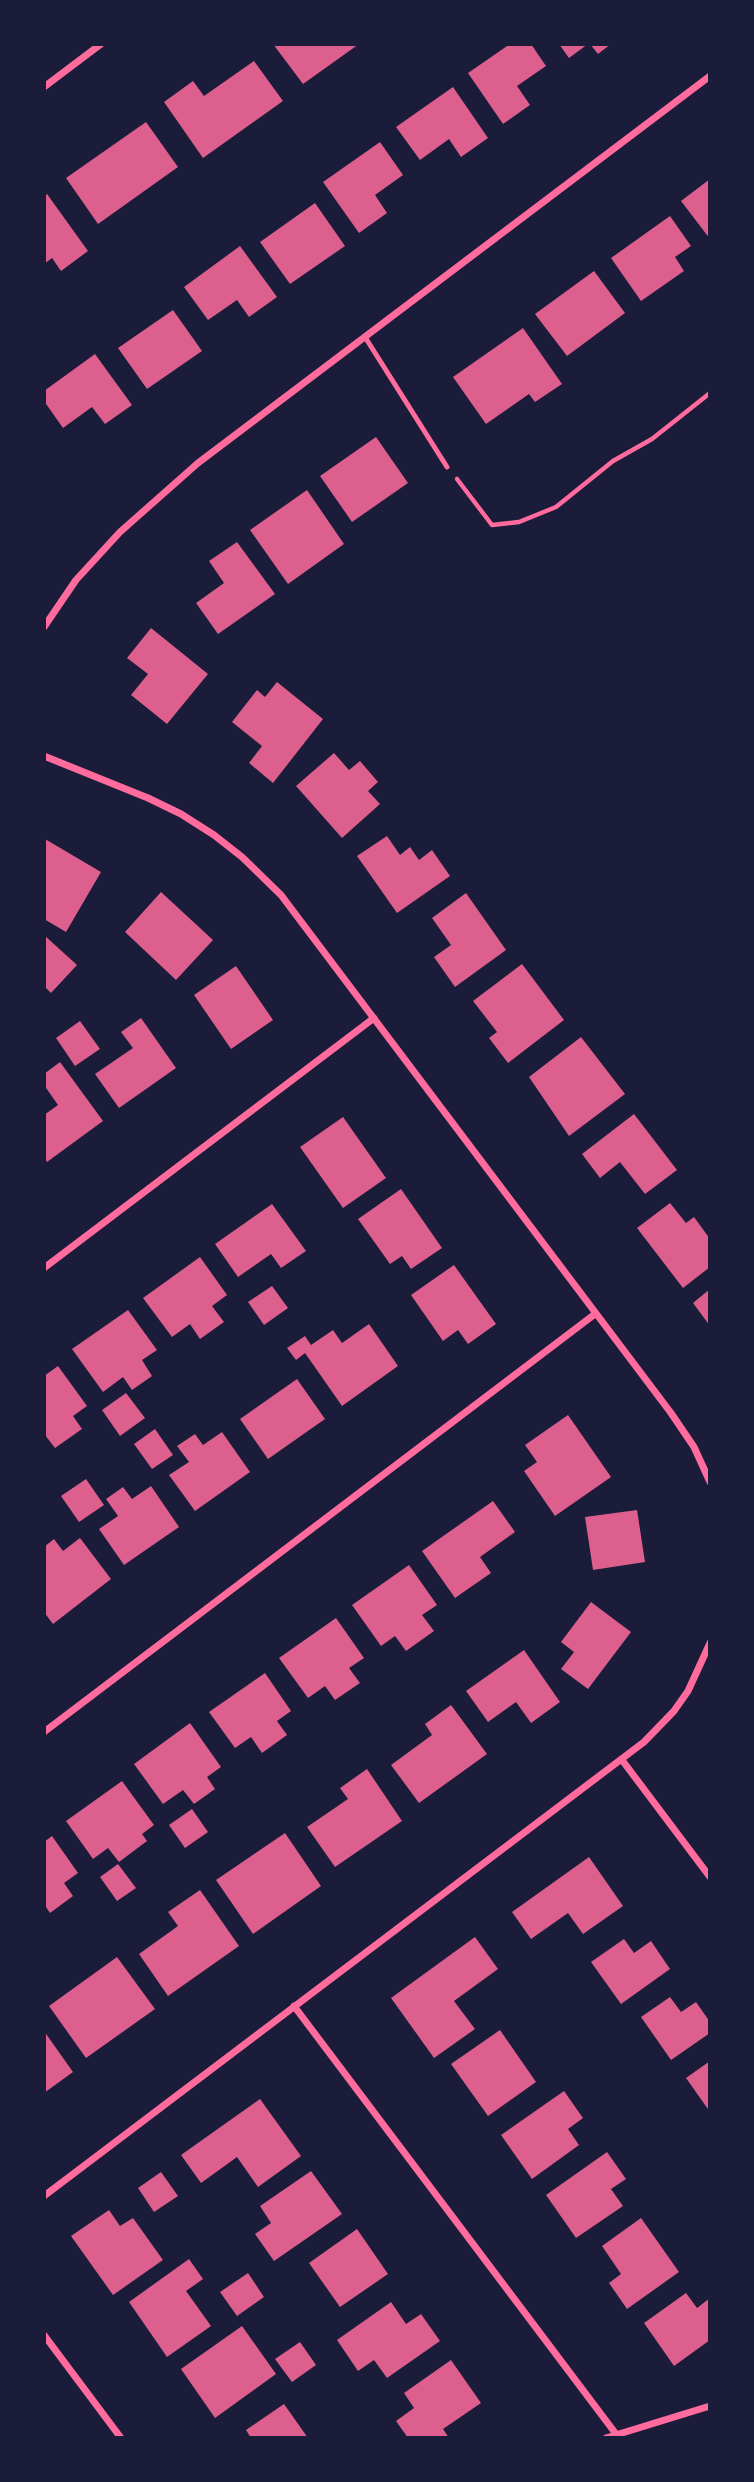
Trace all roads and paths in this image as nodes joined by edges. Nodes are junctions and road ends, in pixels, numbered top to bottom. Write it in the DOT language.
graph roads {
  1 [pos="101,44"];
  2 [pos="710,76"];
  3 [pos="44,87"];
  4 [pos="365,337"];
  5 [pos="710,393"];
  6 [pos="447,467"];
  7 [pos="44,627"];
  8 [pos="44,756"];
  9 [pos="374,1018"];
  10 [pos="44,1268"];
  11 [pos="596,1314"];
  12 [pos="710,1482"];
  13 [pos="710,1643"];
  14 [pos="44,1732"];
  15 [pos="622,1760"];
  16 [pos="710,1877"];
  17 [pos="294,2006"];
  18 [pos="44,2196"];
  19 [pos="44,2335"];
  20 [pos="710,2406"];
  21 [pos="618,2437"];
  22 [pos="121,2438"];
  23 [pos="606,2438"];
  1 -- 3 [label="street"];
  2 -- 4 [label="street"];
  4 -- 6 [label="lane"];
  4 -- 7 [label="street"];
  5 -- 6 [label="path"];
  8 -- 9 [label="street"];
  9 -- 10 [label="street"];
  9 -- 11 [label="street"];
  11 -- 12 [label="street"];
  11 -- 14 [label="street"];
  13 -- 15 [label="street"];
  15 -- 16 [label="street"];
  15 -- 17 [label="street"];
  17 -- 18 [label="street"];
  17 -- 21 [label="street"];
  19 -- 22 [label="street"];
  20 -- 21 [label="street"];
  21 -- 23 [label="street"];
}
